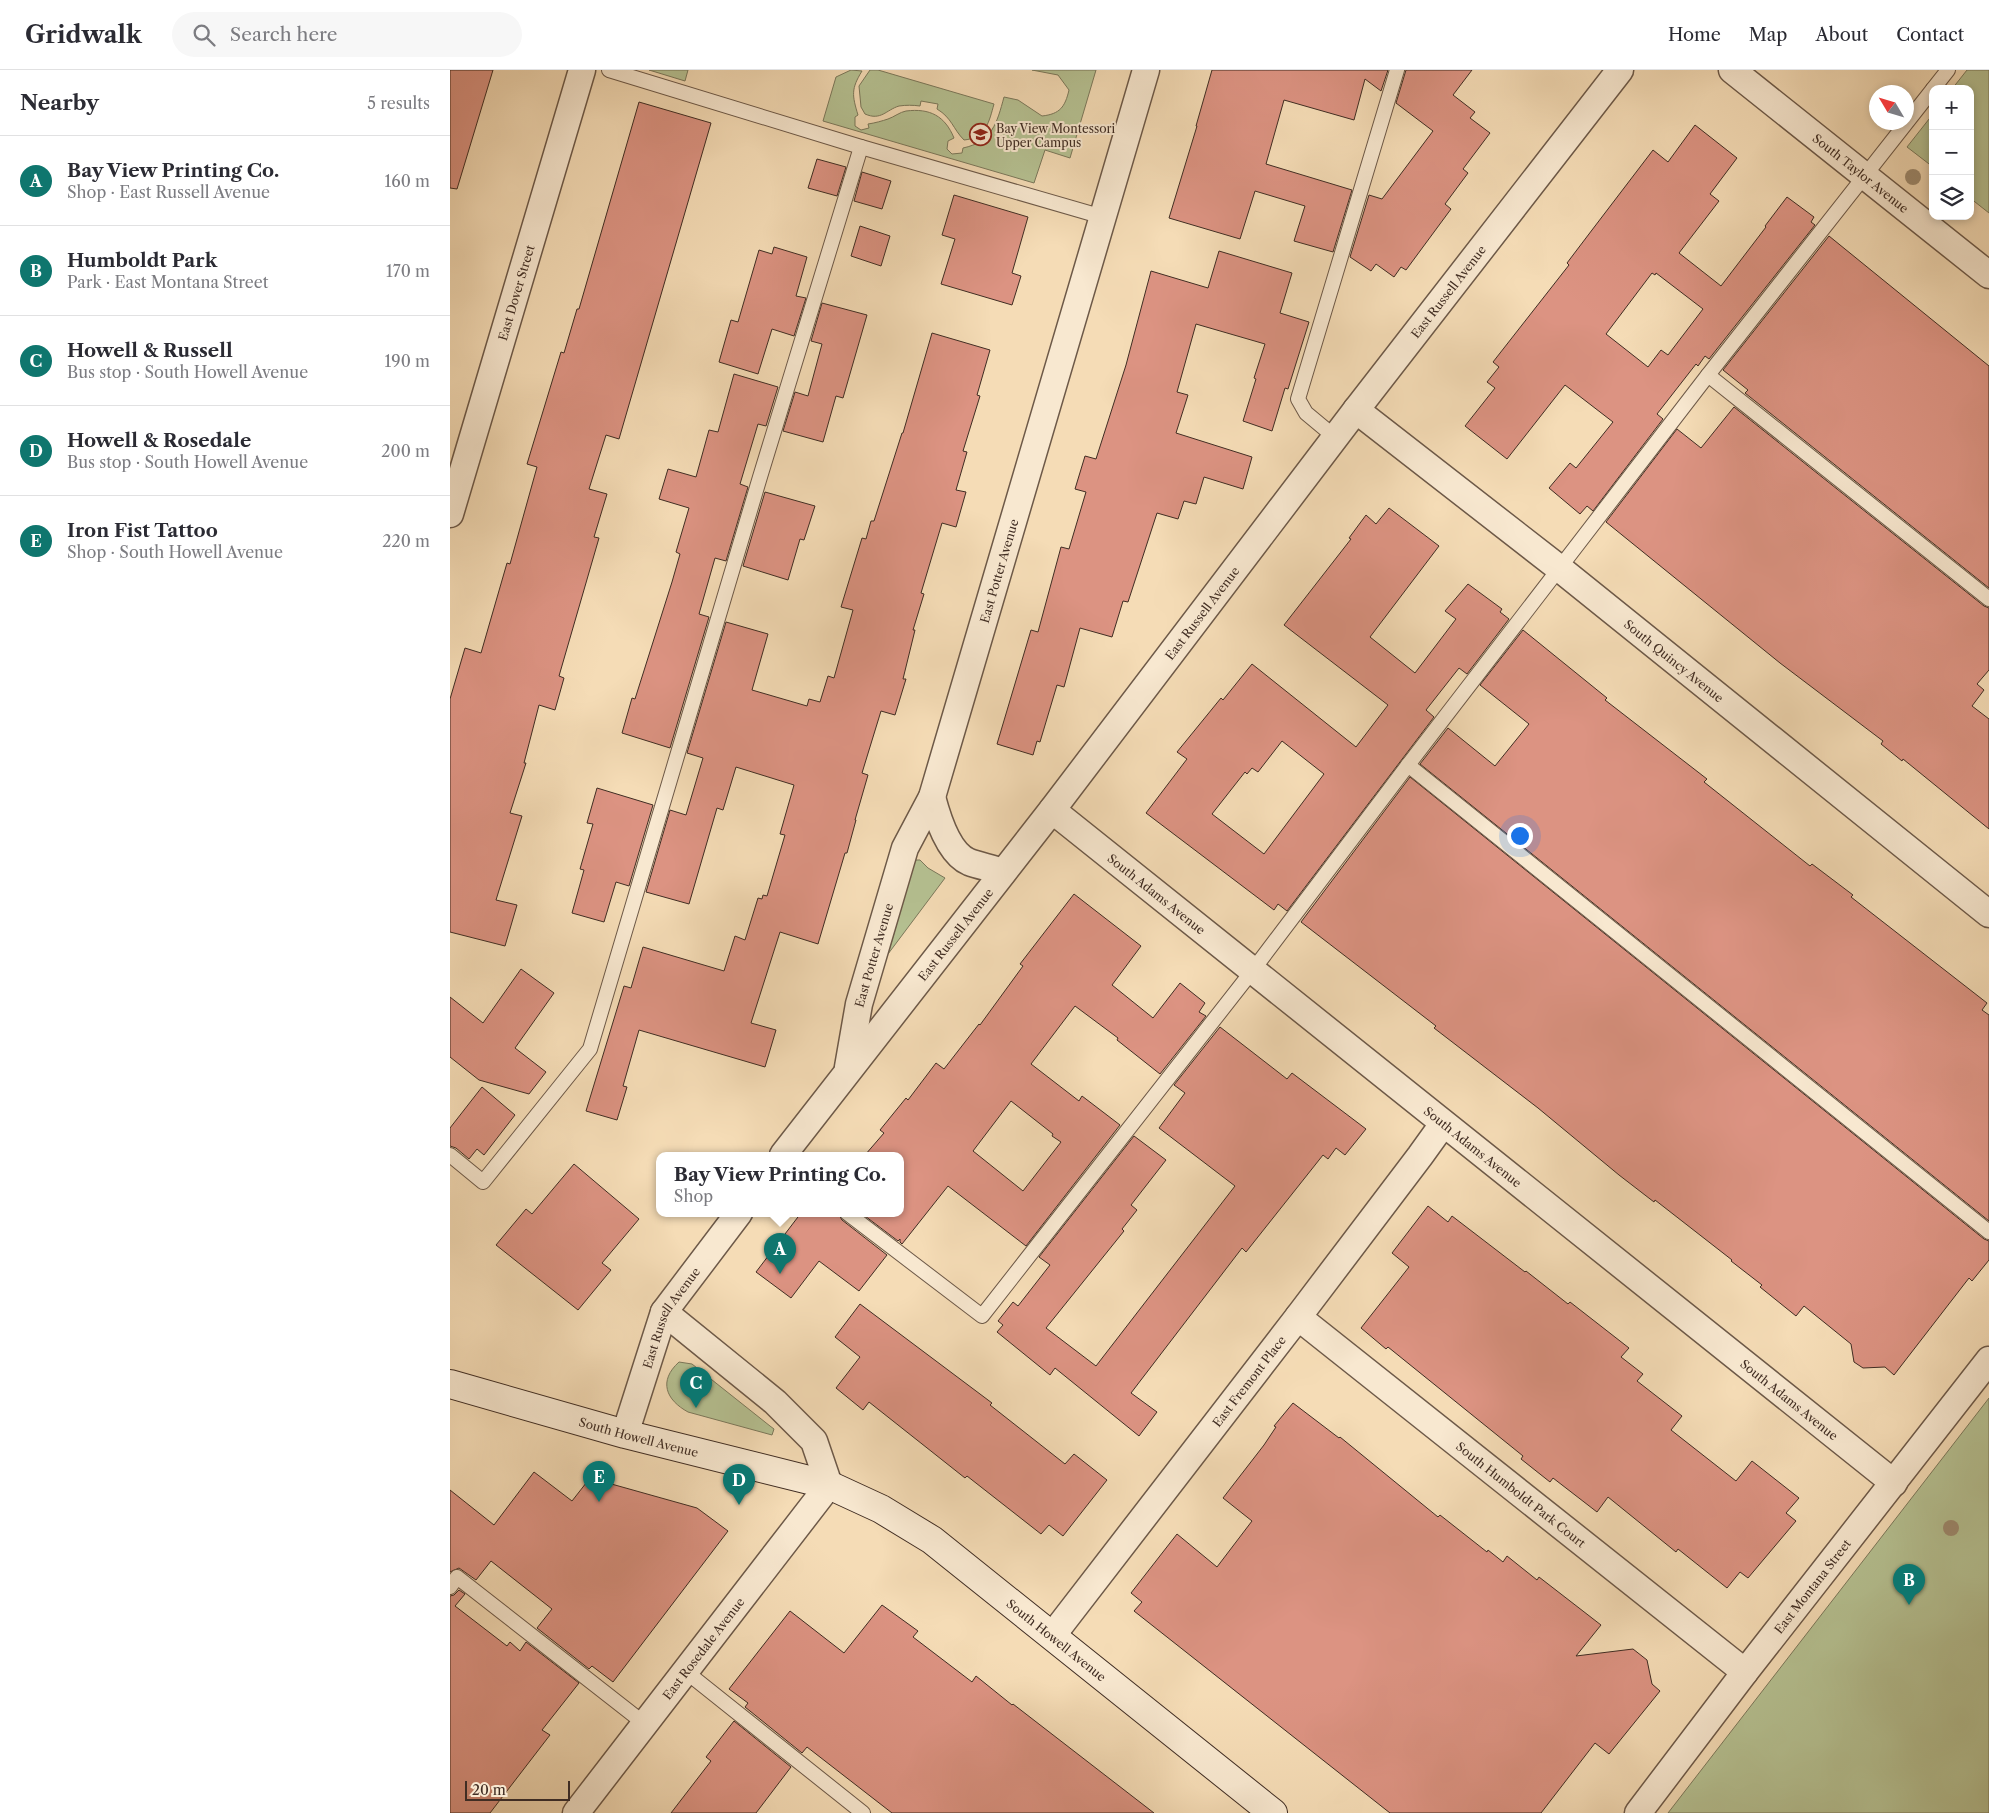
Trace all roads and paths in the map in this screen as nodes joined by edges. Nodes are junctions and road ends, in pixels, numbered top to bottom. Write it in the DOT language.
graph roads {
  1 [pos="582,70"];
  2 [pos="609,70"];
  3 [pos="1146,70"];
  4 [pos="1397,70"];
  5 [pos="1620,70"];
  6 [pos="1732,70"];
  7 [pos="1948,70"];
  8 [pos="1936,85"];
  9 [pos="1929,94"];
  10 [pos="861,147"];
  11 [pos="1865,176"];
  12 [pos="1102,217"];
  13 [pos="1989,275"];
  14 [pos="1708,375"];
  15 [pos="1356,410"];
  16 [pos="1336,438"];
  17 [pos="450,514"];
  18 [pos="1559,568"];
  19 [pos="1989,599"];
  20 [pos="1408,766"];
  21 [pos="932,797"];
  22 [pos="1052,810"];
  23 [pos="1003,872"];
  24 [pos="1989,914"];
  25 [pos="1253,970"];
  26 [pos="848,1070"];
  27 [pos="1443,1124"];
  28 [pos="784,1152"];
  29 [pos="450,1155"];
  30 [pos="736,1217"];
  31 [pos="852,1217"];
  32 [pos="1989,1232"];
  33 [pos="664,1312"];
  34 [pos="1298,1317"];
  35 [pos="1989,1360"];
  36 [pos="450,1384"];
  37 [pos="625,1434"];
  38 [pos="1894,1483"];
  39 [pos="829,1485"];
  40 [pos="450,1587"];
  41 [pos="1052,1636"];
  42 [pos="685,1671"];
  43 [pos="1745,1672"];
  44 [pos="645,1724"];
  45 [pos="576,1813"];
  46 [pos="863,1813"];
  47 [pos="1272,1813"];
  48 [pos="1638,1813"];
  1 -- 17 [label="street, East Dover Street"];
  2 -- 10 [label="lane"];
  3 -- 12 [label="street, East Potter Avenue"];
  4 -- 16 [label="lane"];
  5 -- 15 [label="street, East Russell Avenue"];
  6 -- 11 [label="street, South Taylor Avenue"];
  7 -- 8 [label="lane"];
  9 -- 11 [label="lane"];
  10 -- 12 [label="lane"];
  10 -- 29 [label="lane"];
  11 -- 13 [label="street, South Taylor Avenue"];
  11 -- 14 [label="lane"];
  12 -- 21 [label="street, East Potter Avenue"];
  14 -- 18 [label="lane"];
  14 -- 19 [label="lane"];
  15 -- 16 [label="street, East Russell Avenue"];
  15 -- 18 [label="street, South Quincy Avenue"];
  16 -- 22 [label="street, East Russell Avenue"];
  18 -- 20 [label="lane"];
  18 -- 24 [label="street, South Quincy Avenue"];
  20 -- 25 [label="lane"];
  20 -- 32 [label="lane"];
  21 -- 23 [label="street"];
  21 -- 26 [label="street, East Potter Avenue"];
  22 -- 23 [label="street, East Russell Avenue"];
  22 -- 25 [label="street, South Adams Avenue"];
  23 -- 26 [label="street, East Russell Avenue"];
  25 -- 27 [label="street, South Adams Avenue"];
  25 -- 31 [label="lane"];
  26 -- 28 [label="street, East Russell Avenue"];
  27 -- 34 [label="street, East Fremont Place"];
  27 -- 38 [label="street, South Adams Avenue"];
  30 -- 33 [label="street, East Russell Avenue"];
  33 -- 37 [label="street, East Russell Avenue"];
  33 -- 39 [label="street"];
  34 -- 41 [label="street, East Fremont Place"];
  34 -- 43 [label="street, South Humboldt Park Court"];
  35 -- 38 [label="street, East Montana Street"];
  36 -- 37 [label="street, South Howell Avenue"];
  37 -- 39 [label="street, South Howell Avenue"];
  38 -- 43 [label="street, East Montana Street"];
  39 -- 41 [label="street, South Howell Avenue"];
  39 -- 42 [label="street, East Rosedale Avenue"];
  40 -- 44 [label="lane"];
  41 -- 47 [label="street, South Howell Avenue"];
  42 -- 44 [label="street, East Rosedale Avenue"];
  42 -- 46 [label="lane"];
  43 -- 48 [label="street, East Montana Street"];
  44 -- 45 [label="street, East Rosedale Avenue"];
}
